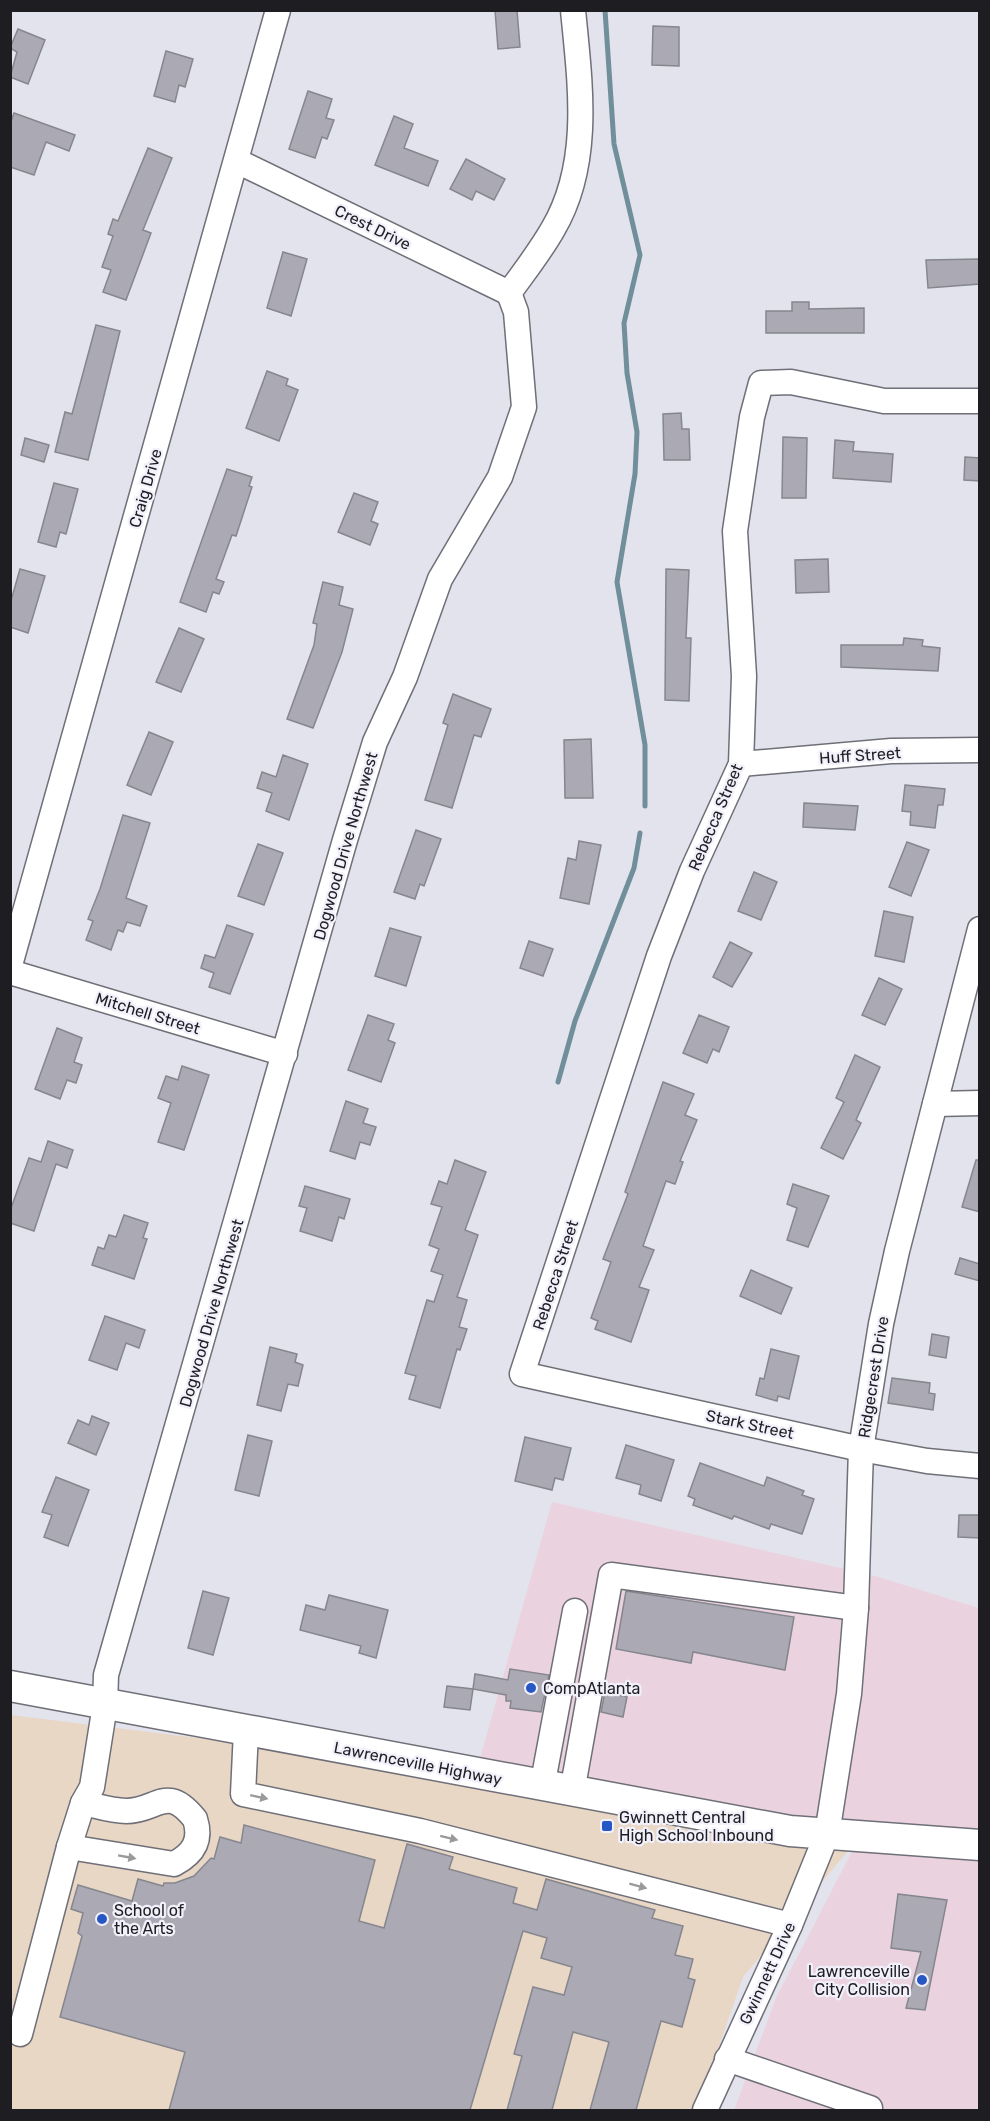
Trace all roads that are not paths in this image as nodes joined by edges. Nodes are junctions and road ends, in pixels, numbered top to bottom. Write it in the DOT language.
graph roads {
  1 [pos="278,10"];
  2 [pos="573,10"];
  3 [pos="237,161"];
  4 [pos="509,294"];
  5 [pos="980,401"];
  6 [pos="980,750"];
  7 [pos="741,764"];
  8 [pos="980,929"];
  9 [pos="10,965"];
  10 [pos="10,972"];
  11 [pos="285,1054"];
  12 [pos="980,1103"];
  13 [pos="935,1104"];
  14 [pos="522,1374"];
  15 [pos="861,1449"];
  16 [pos="980,1466"];
  17 [pos="856,1608"];
  18 [pos="575,1611"];
  19 [pos="10,1686"];
  20 [pos="105,1705"];
  21 [pos="246,1731"];
  22 [pos="542,1786"];
  23 [pos="572,1792"];
  24 [pos="83,1803"];
  25 [pos="827,1834"];
  26 [pos="980,1845"];
  27 [pos="69,1847"];
  28 [pos="790,1924"];
  29 [pos="20,2034"];
  30 [pos="727,2059"];
  31 [pos="870,2108"];
  32 [pos="705,2110"];
  1 -- 3 [label="street, Craig Drive"];
  2 -- 4 [label="street"];
  3 -- 4 [label="street, Crest Drive"];
  3 -- 9 [label="street, Craig Drive"];
  4 -- 11 [label="street, Dogwood Drive Northwest"];
  5 -- 7 [label="street, Rebecca Street"];
  6 -- 7 [label="street, Huff Street"];
  7 -- 14 [label="street, Rebecca Street"];
  8 -- 13 [label="street, Ridgecrest Drive"];
  10 -- 11 [label="street, Mitchell Street"];
  11 -- 20 [label="street, Dogwood Drive Northwest"];
  12 -- 13 [label="street"];
  13 -- 15 [label="street, Ridgecrest Drive"];
  14 -- 15 [label="street, Stark Street"];
  15 -- 16 [label="street, Stark Street"];
  15 -- 17 [label="street, Ridgecrest Drive"];
  17 -- 23 [label="street"];
  17 -- 25 [label="street, Ridgecrest Drive"];
  18 -- 22 [label="street"];
  19 -- 20 [label="main road, Lawrenceville Highway"];
  20 -- 21 [label="main road, Lawrenceville Highway"];
  20 -- 24 [label="street, Dogwood Drive Northwest"];
  21 -- 22 [label="main road, Lawrenceville Highway"];
  21 -- 28 [label="street, one-way"];
  22 -- 23 [label="main road, Lawrenceville Highway"];
  23 -- 25 [label="main road, Lawrenceville Highway"];
  24 -- 27 [label="street, Dogwood Drive Northwest"];
  27 -- 24 [label="street, one-way"];
  25 -- 26 [label="main road, Lawrenceville Highway"];
  25 -- 28 [label="street, Gwinnett Drive"];
  27 -- 29 [label="street, Dogwood Drive Northwest"];
  28 -- 30 [label="street, Gwinnett Drive"];
  30 -- 31 [label="street"];
  30 -- 32 [label="street, Gwinnett Drive"];
}
